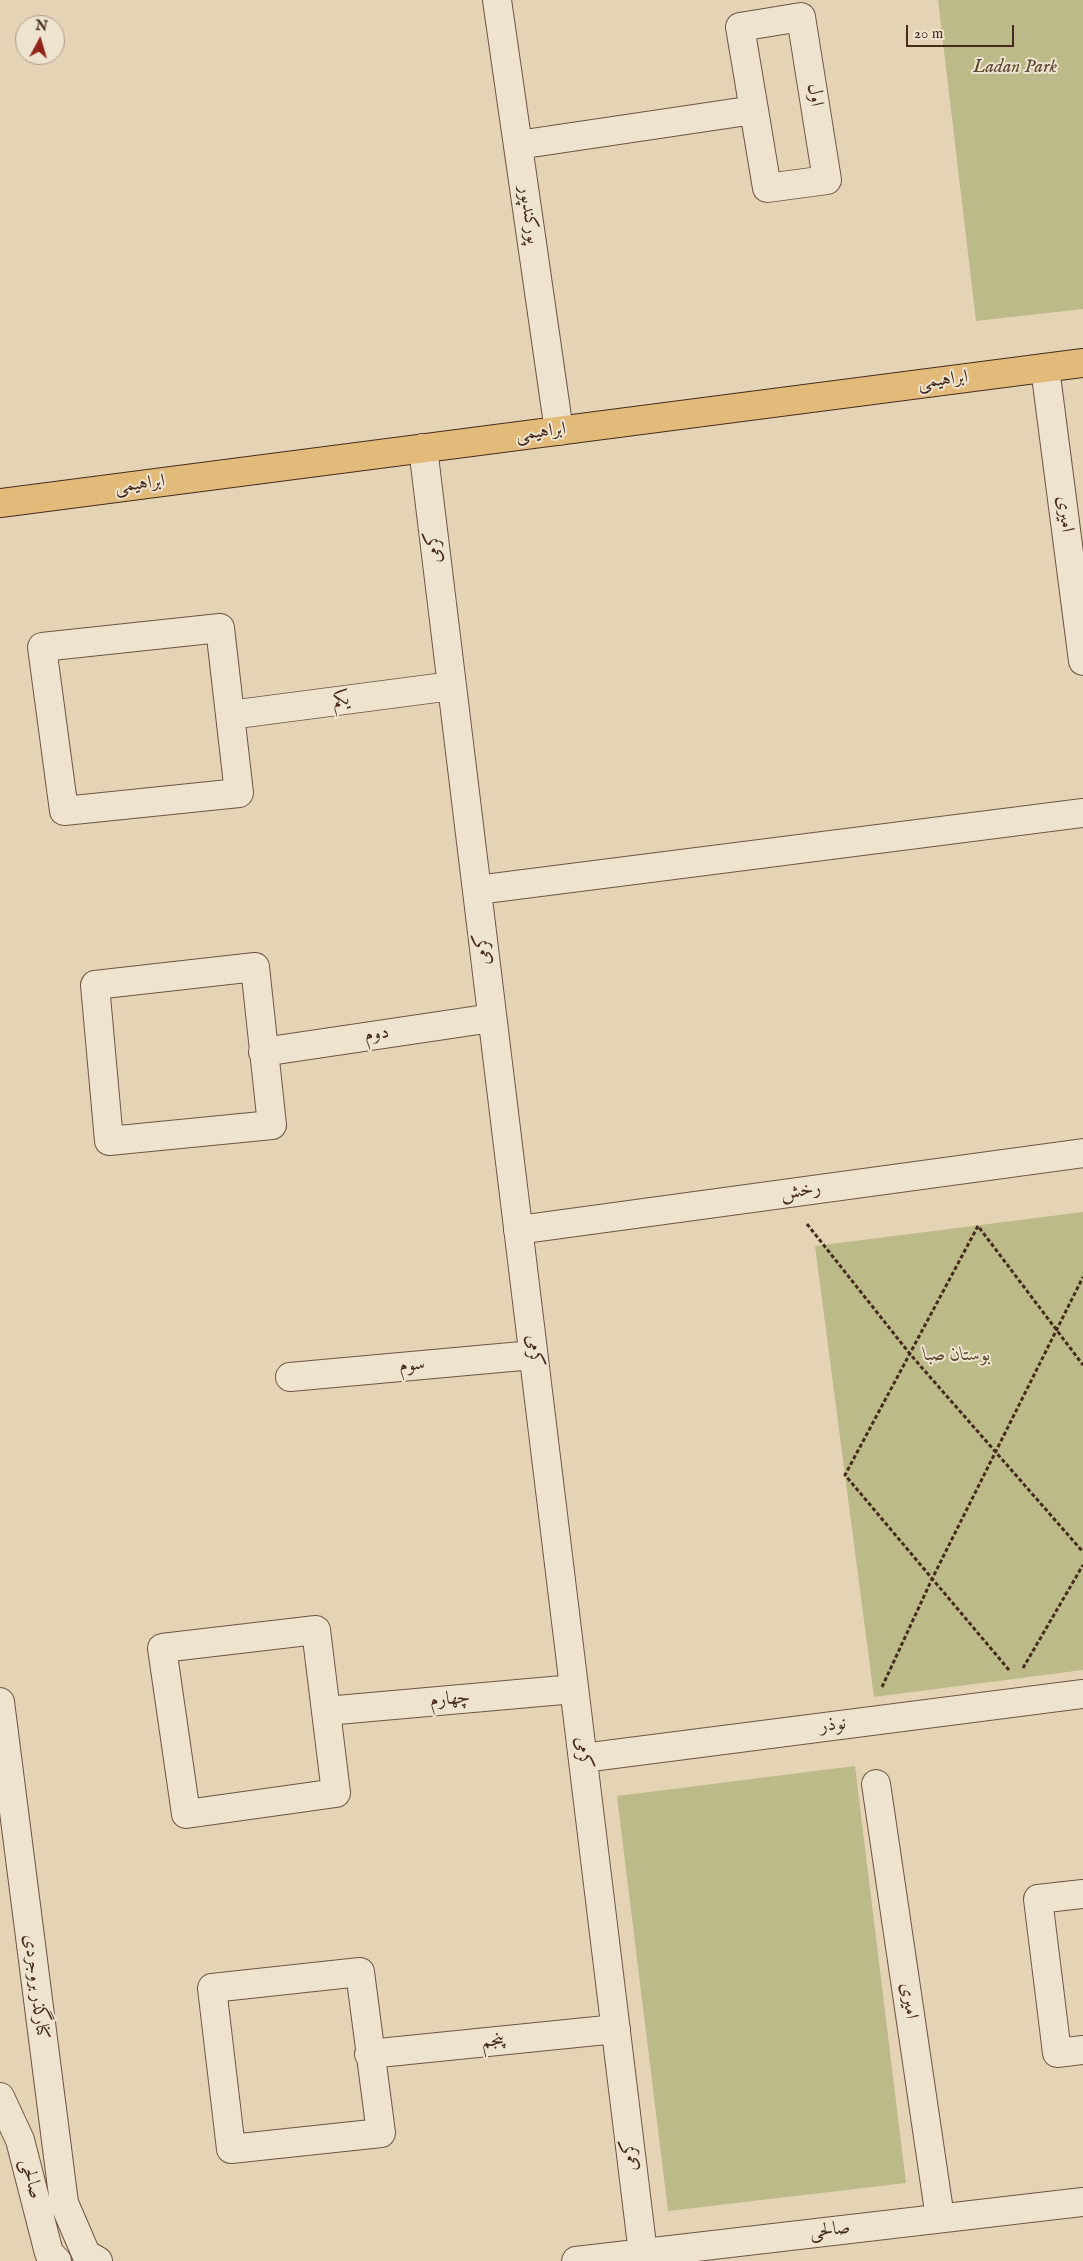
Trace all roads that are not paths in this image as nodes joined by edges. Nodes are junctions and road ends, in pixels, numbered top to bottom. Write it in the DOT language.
graph roads {
  1 [pos="497,0"];
  2 [pos="754,110"];
  3 [pos="518,145"];
  4 [pos="1083,363"];
  5 [pos="1044,368"];
  6 [pos="559,431"];
  7 [pos="423,448"];
  8 [pos="0,503"];
  9 [pos="1079,605"];
  10 [pos="1083,661"];
  11 [pos="452,686"];
  12 [pos="230,715"];
  13 [pos="1083,813"];
  14 [pos="476,890"];
  15 [pos="492,1018"];
  16 [pos="263,1052"];
  17 [pos="1083,1153"];
  18 [pos="518,1230"];
  19 [pos="533,1355"];
  20 [pos="290,1377"];
  21 [pos="574,1689"];
  22 [pos="1083,1694"];
  23 [pos="0,1702"];
  24 [pos="326,1711"];
  25 [pos="583,1758"];
  26 [pos="876,1784"];
  27 [pos="1083,1894"];
  28 [pos="616,2029"];
  29 [pos="1083,2050"];
  30 [pos="369,2054"];
  31 [pos="0,2097"];
  32 [pos="1083,2202"];
  33 [pos="940,2218"];
  34 [pos="643,2253"];
  35 [pos="57,2261"];
  36 [pos="98,2261"];
  37 [pos="576,2261"];
  1 -- 3 [label="street, پورکندپور"];
  2 -- 2 [label="street, اول"];
  2 -- 3 [label="street"];
  3 -- 6 [label="street, پورکندپور"];
  4 -- 5 [label="main road, ابراهیمی"];
  5 -- 6 [label="main road, ابراهیمی"];
  5 -- 9 [label="street, امیری"];
  6 -- 7 [label="main road, ابراهیمی"];
  7 -- 8 [label="main road, ابراهیمی"];
  7 -- 11 [label="street, کرمی"];
  9 -- 10 [label="street, امیری"];
  11 -- 12 [label="street, یکم"];
  11 -- 14 [label="street, کرمی"];
  12 -- 12 [label="street"];
  13 -- 14 [label="street"];
  14 -- 15 [label="street, کرمی"];
  15 -- 16 [label="street, دوم"];
  15 -- 18 [label="street, کرمی"];
  16 -- 16 [label="street"];
  17 -- 18 [label="street, رخش"];
  18 -- 19 [label="street, کرمی"];
  19 -- 20 [label="street, سوم"];
  19 -- 21 [label="street, کرمی"];
  21 -- 24 [label="street, چهارم"];
  21 -- 25 [label="street, کرمی"];
  22 -- 25 [label="street, نوذر"];
  23 -- 36 [label="street, کنارگذر بروجردی"];
  24 -- 24 [label="street"];
  25 -- 28 [label="street, کرمی"];
  26 -- 33 [label="street, امیری"];
  27 -- 29 [label="street"];
  28 -- 30 [label="street, پنجم"];
  28 -- 34 [label="street, کرمی"];
  30 -- 30 [label="street"];
  31 -- 35 [label="street, صالحی"];
  32 -- 33 [label="street, صالحی"];
  33 -- 34 [label="street, صالحی"];
  34 -- 37 [label="street, صالحی"];
}
